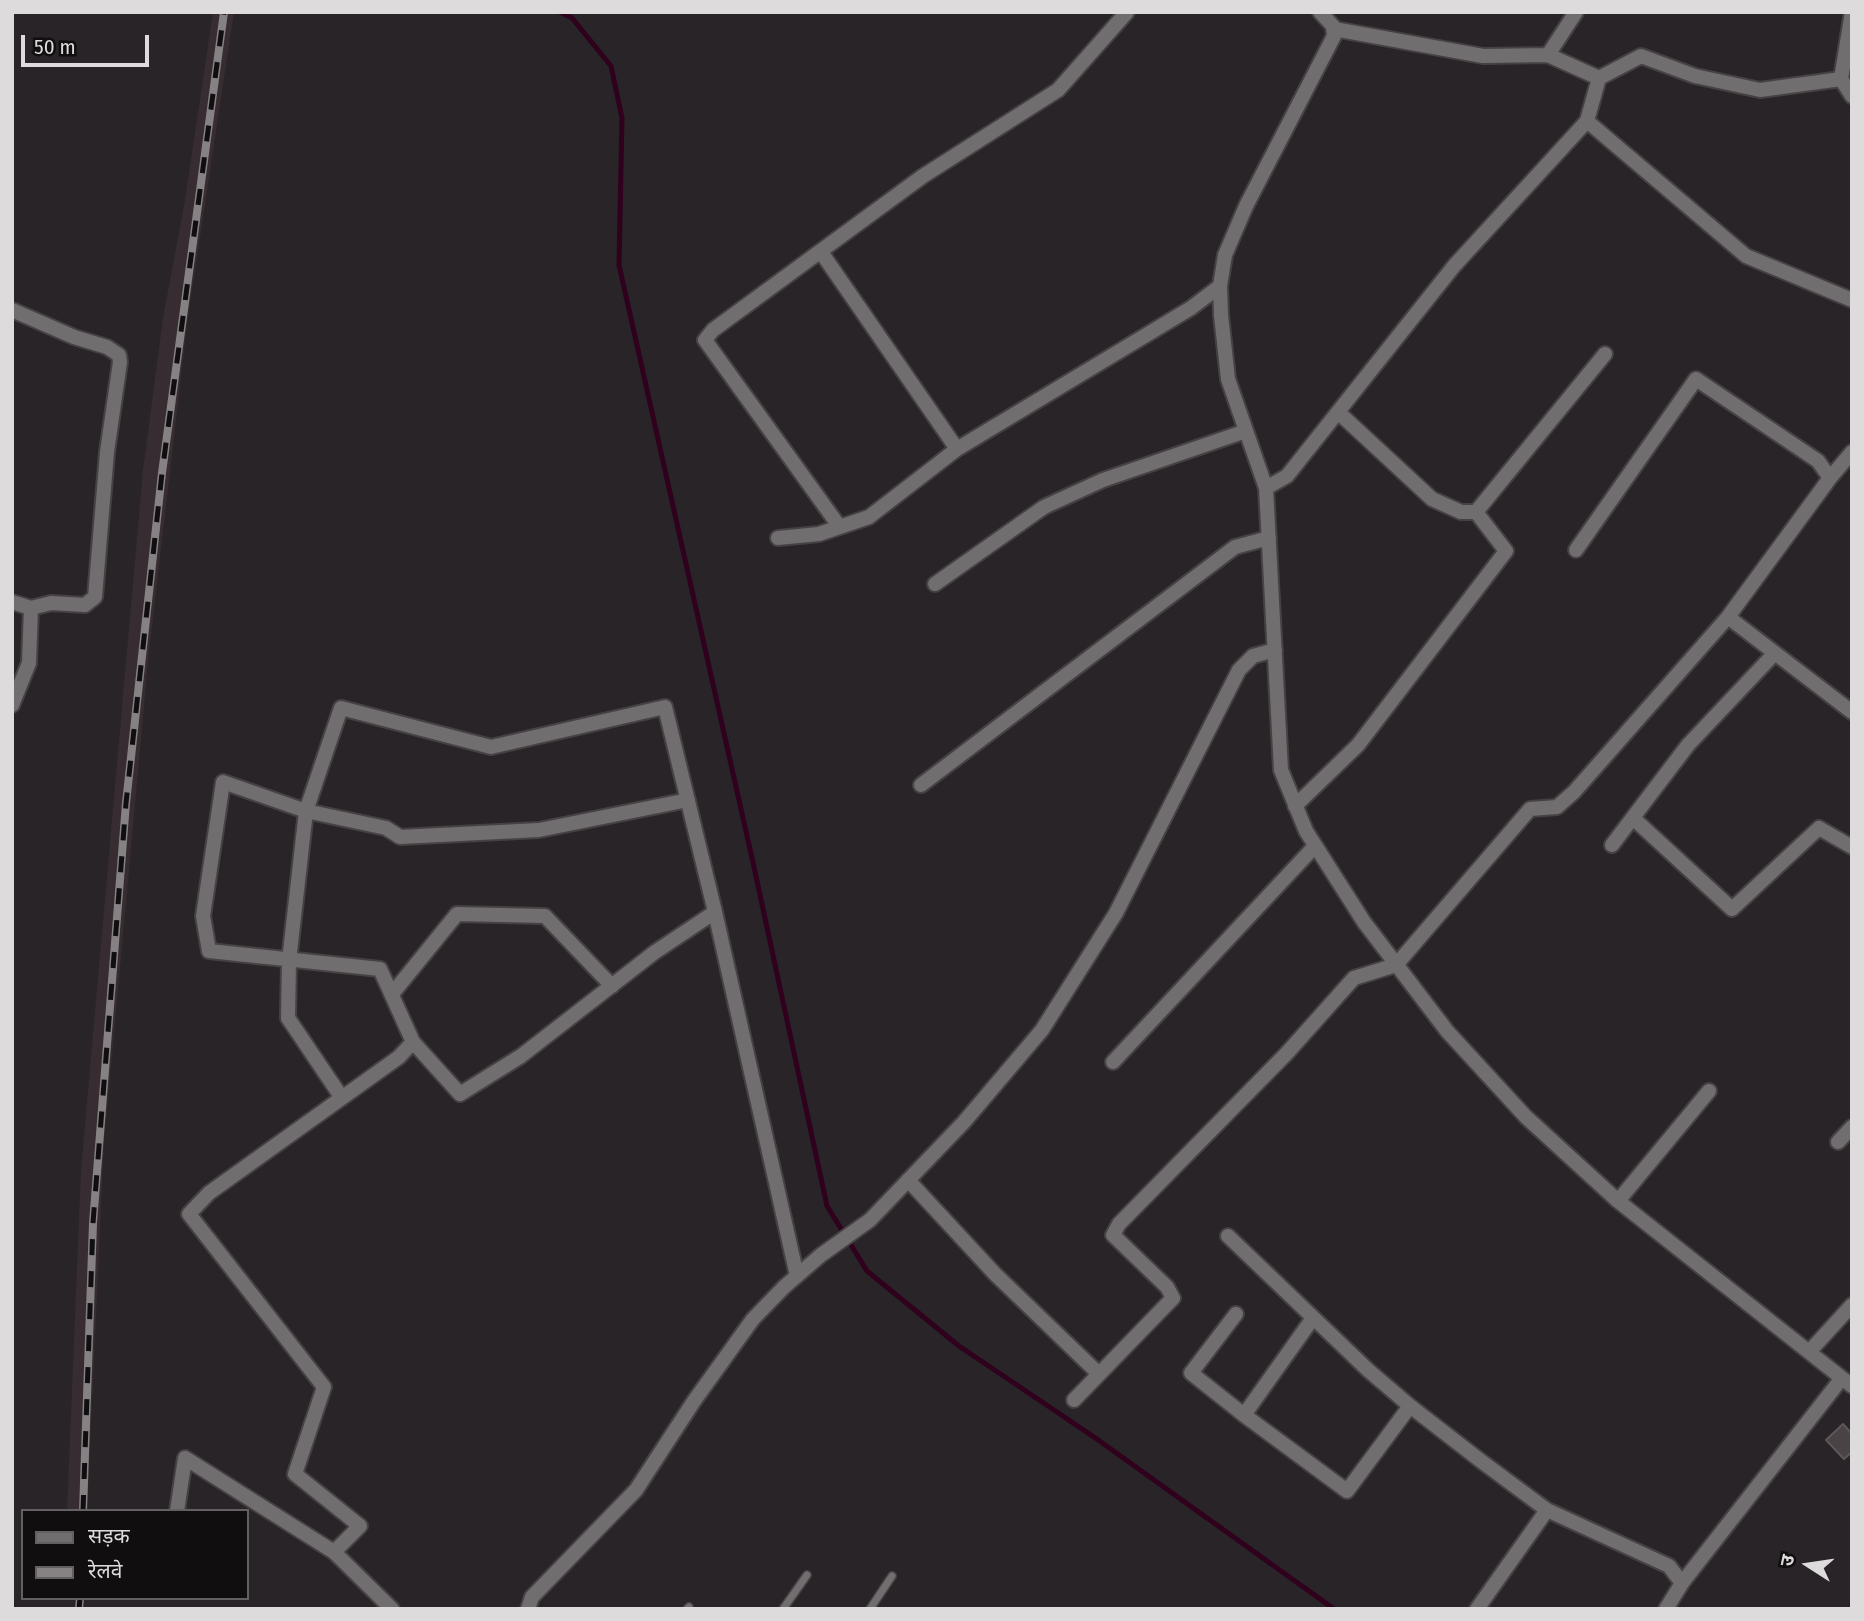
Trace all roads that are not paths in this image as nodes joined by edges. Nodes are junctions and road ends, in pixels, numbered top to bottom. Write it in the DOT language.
graph roads {
  1 [pos="1127,12"];
  2 [pos="1320,12"];
  3 [pos="1576,12"];
  4 [pos="1852,12"];
  5 [pos="1334,29"];
  6 [pos="1548,55"];
  7 [pos="1599,78"];
  8 [pos="1841,79"];
  9 [pos="1852,96"];
  10 [pos="1587,121"];
  11 [pos="821,252"];
  12 [pos="1220,286"];
  13 [pos="1852,300"];
  14 [pos="12,310"];
  15 [pos="1605,354"];
  16 [pos="1338,412"];
  17 [pos="1246,431"];
  18 [pos="957,449"];
  19 [pos="1852,452"];
  20 [pos="1830,478"];
  21 [pos="1266,488"];
  22 [pos="1476,512"];
  23 [pos="839,526"];
  24 [pos="778,538"];
  25 [pos="1269,538"];
  26 [pos="1576,550"];
  27 [pos="935,584"];
  28 [pos="12,602"];
  29 [pos="31,608"];
  30 [pos="1728,617"];
  31 [pos="1275,650"];
  32 [pos="1774,653"];
  33 [pos="12,705"];
  34 [pos="1852,712"];
  35 [pos="921,785"];
  36 [pos="688,800"];
  37 [pos="1296,806"];
  38 [pos="306,811"];
  39 [pos="1633,818"];
  40 [pos="1612,845"];
  41 [pos="1315,846"];
  42 [pos="1852,847"];
  43 [pos="715,912"];
  44 [pos="289,961"];
  45 [pos="1396,965"];
  46 [pos="612,986"];
  47 [pos="392,995"];
  48 [pos="413,1042"];
  49 [pos="1113,1062"];
  50 [pos="1709,1091"];
  51 [pos="342,1098"];
  52 [pos="1852,1126"];
  53 [pos="1838,1142"];
  54 [pos="908,1180"];
  55 [pos="1618,1201"];
  56 [pos="1228,1236"];
  57 [pos="797,1276"];
  58 [pos="1852,1305"];
  59 [pos="1236,1314"];
  60 [pos="1313,1318"];
  61 [pos="1809,1352"];
  62 [pos="1099,1374"];
  63 [pos="1847,1382"];
  64 [pos="1073,1400"];
  65 [pos="1410,1406"];
  66 [pos="1244,1415"];
  67 [pos="177,1509"];
  68 [pos="1546,1510"];
  69 [pos="334,1552"];
  70 [pos="807,1575"];
  71 [pos="892,1576"];
  72 [pos="1682,1583"];
  73 [pos="527,1607"];
  74 [pos="392,1609"];
  75 [pos="783,1609"];
  76 [pos="870,1609"];
  77 [pos="1476,1609"];
  78 [pos="1666,1609"];
  1 -- 11 [label="street"];
  2 -- 5 [label="street"];
  3 -- 6 [label="street"];
  4 -- 8 [label="street"];
  5 -- 6 [label="street"];
  5 -- 12 [label="street"];
  6 -- 7 [label="street"];
  7 -- 8 [label="street"];
  7 -- 10 [label="street"];
  8 -- 9 [label="street"];
  10 -- 13 [label="street"];
  10 -- 16 [label="street"];
  11 -- 18 [label="street"];
  11 -- 23 [label="street"];
  12 -- 17 [label="street"];
  12 -- 18 [label="street"];
  14 -- 29 [label="street"];
  15 -- 22 [label="street"];
  16 -- 21 [label="street"];
  16 -- 22 [label="street"];
  17 -- 21 [label="street"];
  17 -- 27 [label="street"];
  18 -- 23 [label="street"];
  19 -- 20 [label="street"];
  20 -- 26 [label="street"];
  20 -- 30 [label="street"];
  21 -- 25 [label="street"];
  22 -- 37 [label="street"];
  23 -- 24 [label="street"];
  25 -- 31 [label="street"];
  25 -- 35 [label="street"];
  28 -- 29 [label="street"];
  29 -- 33 [label="street"];
  30 -- 32 [label="street"];
  30 -- 45 [label="street"];
  31 -- 37 [label="street"];
  31 -- 54 [label="street"];
  32 -- 34 [label="street"];
  32 -- 39 [label="street"];
  36 -- 38 [label="street"];
  36 -- 38 [label="street"];
  36 -- 43 [label="street"];
  37 -- 41 [label="street"];
  38 -- 44 [label="street"];
  38 -- 44 [label="street"];
  39 -- 40 [label="street"];
  39 -- 42 [label="street"];
  41 -- 45 [label="street"];
  41 -- 49 [label="street"];
  43 -- 46 [label="street"];
  43 -- 57 [label="street"];
  44 -- 47 [label="street"];
  44 -- 51 [label="street"];
  45 -- 55 [label="street"];
  45 -- 62 [label="street"];
  46 -- 47 [label="street"];
  46 -- 48 [label="street"];
  47 -- 48 [label="street"];
  48 -- 51 [label="street"];
  50 -- 55 [label="street"];
  51 -- 69 [label="street"];
  52 -- 53 [label="street"];
  54 -- 57 [label="street"];
  54 -- 62 [label="street"];
  55 -- 61 [label="street"];
  56 -- 60 [label="street"];
  57 -- 73 [label="street"];
  58 -- 61 [label="street"];
  59 -- 66 [label="street"];
  60 -- 65 [label="street"];
  60 -- 66 [label="street"];
  61 -- 63 [label="street"];
  62 -- 64 [label="street"];
  63 -- 72 [label="street"];
  65 -- 66 [label="street"];
  65 -- 68 [label="street"];
  67 -- 69 [label="street"];
  68 -- 72 [label="street"];
  68 -- 77 [label="street"];
  69 -- 74 [label="street"];
  70 -- 75 [label="lane"];
  71 -- 76 [label="lane"];
  72 -- 78 [label="street"];
}
